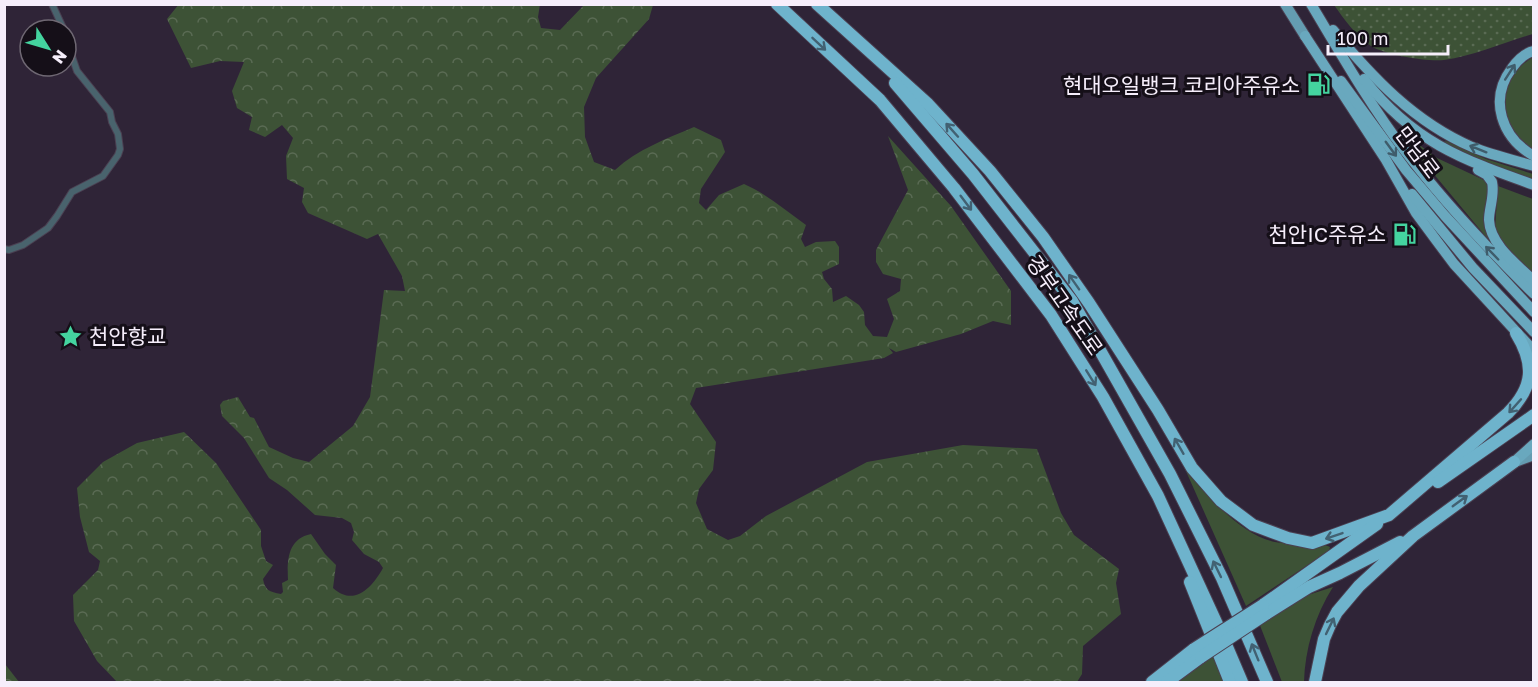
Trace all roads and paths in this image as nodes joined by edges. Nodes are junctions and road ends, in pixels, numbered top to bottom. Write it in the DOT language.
graph roads {
  1 [pos="52,4"];
  2 [pos="777,4"];
  3 [pos="816,4"];
  4 [pos="1285,4"];
  5 [pos="1311,4"];
  6 [pos="58,18"];
  7 [pos="1305,36"];
  8 [pos="1533,51"];
  9 [pos="78,72"];
  10 [pos="1441,148"];
  11 [pos="1533,156"];
  12 [pos="1386,160"];
  13 [pos="1533,166"];
  14 [pos="1533,185"];
  15 [pos="4,249"];
  16 [pos="1533,281"];
  17 [pos="1533,294"];
  18 [pos="1533,312"];
  19 [pos="1533,332"];
  20 [pos="1516,333"];
  21 [pos="1533,351"];
  22 [pos="1533,415"];
  23 [pos="1533,444"];
  24 [pos="1533,453"];
  25 [pos="1514,462"];
  26 [pos="1158,496"];
  27 [pos="1389,515"];
  28 [pos="1413,536"];
  29 [pos="1264,609"];
  30 [pos="1197,653"];
  31 [pos="1152,682"];
  32 [pos="1167,682"];
  33 [pos="1230,682"];
  34 [pos="1242,682"];
  35 [pos="1267,682"];
  36 [pos="1315,682"];
  1 -- 6 [label="street"];
  2 -- 26 [label="highway, 경부고속도로, one-way"];
  27 -- 3 [label="highway, one-way"];
  35 -- 3 [label="highway, 경부고속도로, one-way"];
  4 -- 7 [label="main road, 만남로"];
  5 -- 10 [label="highway"];
  13 -- 5 [label="highway, one-way"];
  17 -- 5 [label="highway, 만남로, one-way"];
  7 -- 12 [label="highway"];
  7 -- 18 [label="highway, 만남로, one-way"];
  11 -- 8 [label="highway, one-way"];
  9 -- 15 [label="street"];
  10 -- 14 [label="highway"];
  10 -- 16 [label="highway"];
  12 -- 19 [label="highway"];
  12 -- 20 [label="highway"];
  20 -- 21 [label="highway"];
  20 -- 27 [label="highway, one-way"];
  22 -- 27 [label="highway"];
  23 -- 25 [label="highway"];
  24 -- 25 [label="highway"];
  28 -- 25 [label="highway, one-way"];
  26 -- 33 [label="highway"];
  26 -- 34 [label="highway, 경부고속도로"];
  27 -- 29 [label="highway"];
  28 -- 29 [label="highway"];
  36 -- 28 [label="highway, one-way"];
  29 -- 30 [label="highway, bridge"];
  30 -- 31 [label="highway"];
  30 -- 32 [label="highway"];
}
